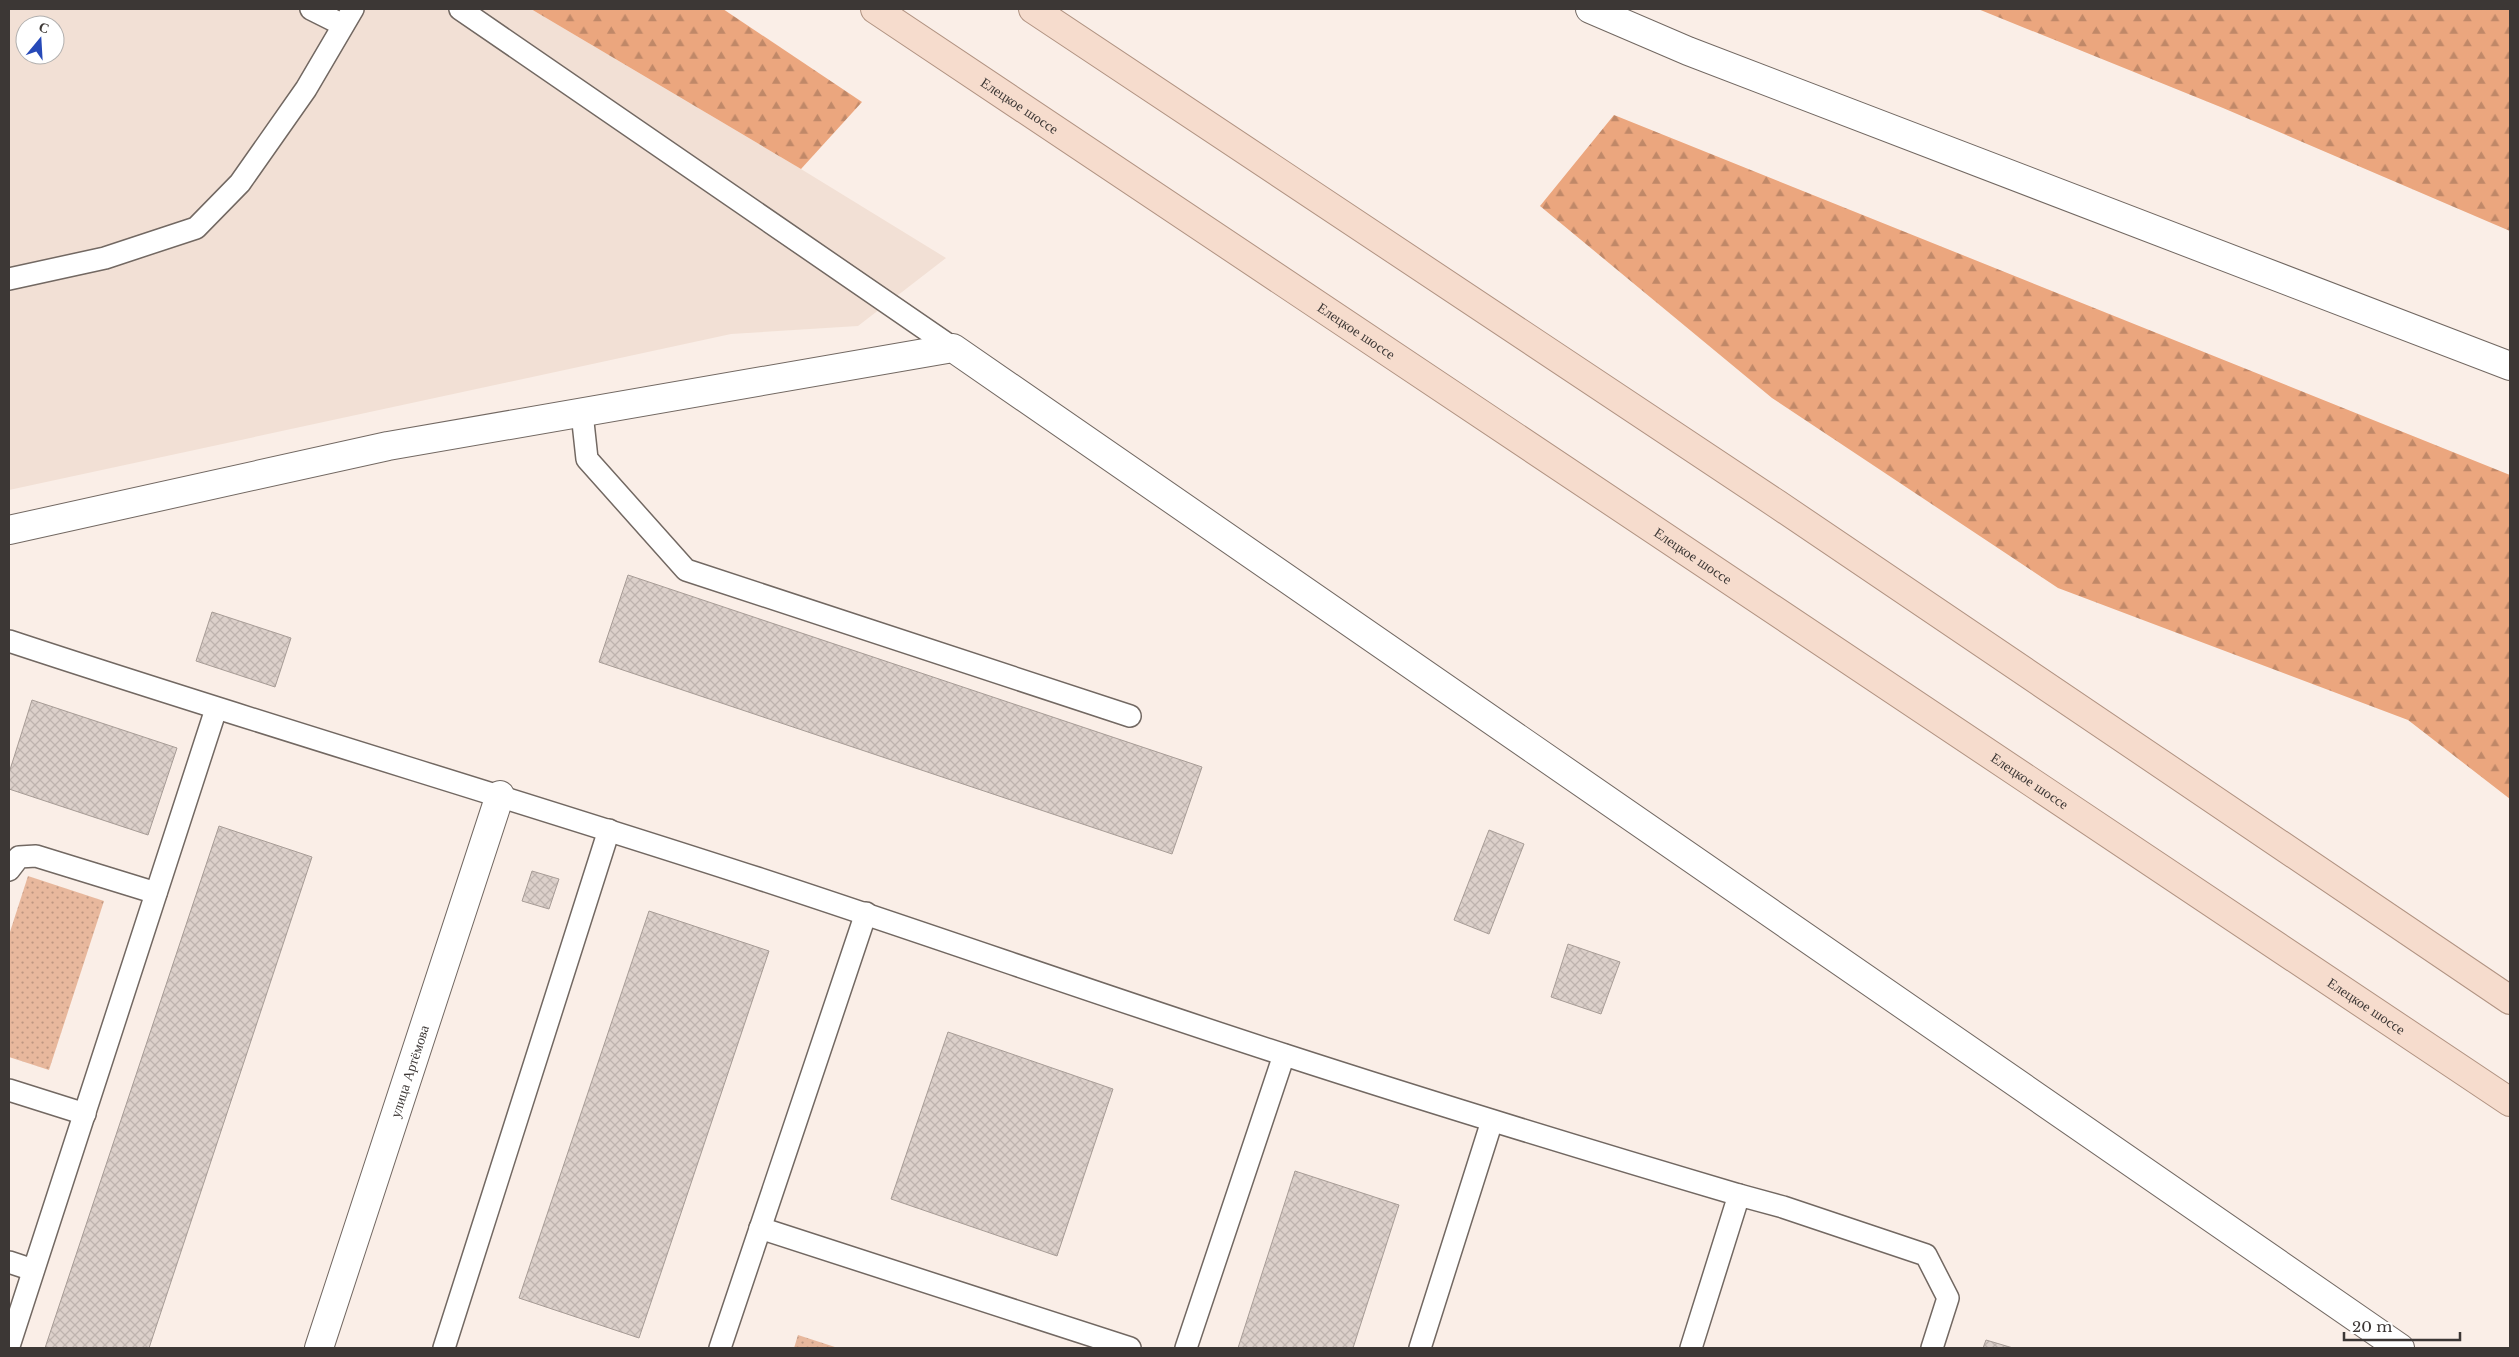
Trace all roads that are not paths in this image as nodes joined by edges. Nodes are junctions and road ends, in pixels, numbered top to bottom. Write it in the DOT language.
graph roads {
  1 [pos="311,9"];
  2 [pos="460,9"];
  3 [pos="875,9"];
  4 [pos="1033,9"];
  5 [pos="1590,9"];
  6 [pos="348,17"];
  7 [pos="9,279"];
  8 [pos="953,348"];
  9 [pos="2510,366"];
  10 [pos="582,413"];
  11 [pos="9,530"];
  12 [pos="9,641"];
  13 [pos="216,709"];
  14 [pos="1130,716"];
  15 [pos="500,795"];
  16 [pos="609,830"];
  17 [pos="9,870"];
  18 [pos="156,893"];
  19 [pos="866,913"];
  20 [pos="2510,1000"];
  21 [pos="1284,1055"];
  22 [pos="9,1090"];
  23 [pos="2510,1102"];
  24 [pos="85,1114"];
  25 [pos="1492,1121"];
  26 [pos="1739,1195"];
  27 [pos="760,1228"];
  28 [pos="9,1262"];
  29 [pos="34,1270"];
  30 [pos="9,1346"];
  31 [pos="320,1348"];
  32 [pos="444,1348"];
  33 [pos="720,1348"];
  34 [pos="1130,1348"];
  35 [pos="1186,1348"];
  36 [pos="1420,1348"];
  37 [pos="1691,1348"];
  38 [pos="1932,1348"];
  39 [pos="2400,1348"];
  1 -- 6 [label="lane"];
  2 -- 8 [label="lane"];
  3 -- 23 [label="main road, Елецкое шоссе"];
  4 -- 20 [label="main road"];
  5 -- 9 [label="street"];
  6 -- 7 [label="lane"];
  8 -- 10 [label="street"];
  8 -- 39 [label="street"];
  10 -- 11 [label="street"];
  10 -- 14 [label="lane"];
  12 -- 13 [label="lane"];
  13 -- 15 [label="lane"];
  13 -- 18 [label="lane"];
  15 -- 16 [label="lane"];
  15 -- 31 [label="street, улица Артёмова"];
  16 -- 19 [label="lane"];
  16 -- 32 [label="lane"];
  17 -- 18 [label="lane"];
  18 -- 24 [label="lane"];
  19 -- 21 [label="lane"];
  19 -- 27 [label="lane"];
  21 -- 25 [label="lane"];
  21 -- 35 [label="lane"];
  22 -- 24 [label="lane"];
  24 -- 29 [label="lane"];
  25 -- 26 [label="lane"];
  25 -- 36 [label="lane"];
  26 -- 37 [label="lane"];
  26 -- 38 [label="lane"];
  27 -- 33 [label="lane"];
  27 -- 34 [label="lane"];
  28 -- 29 [label="lane"];
  29 -- 30 [label="lane"];
}
